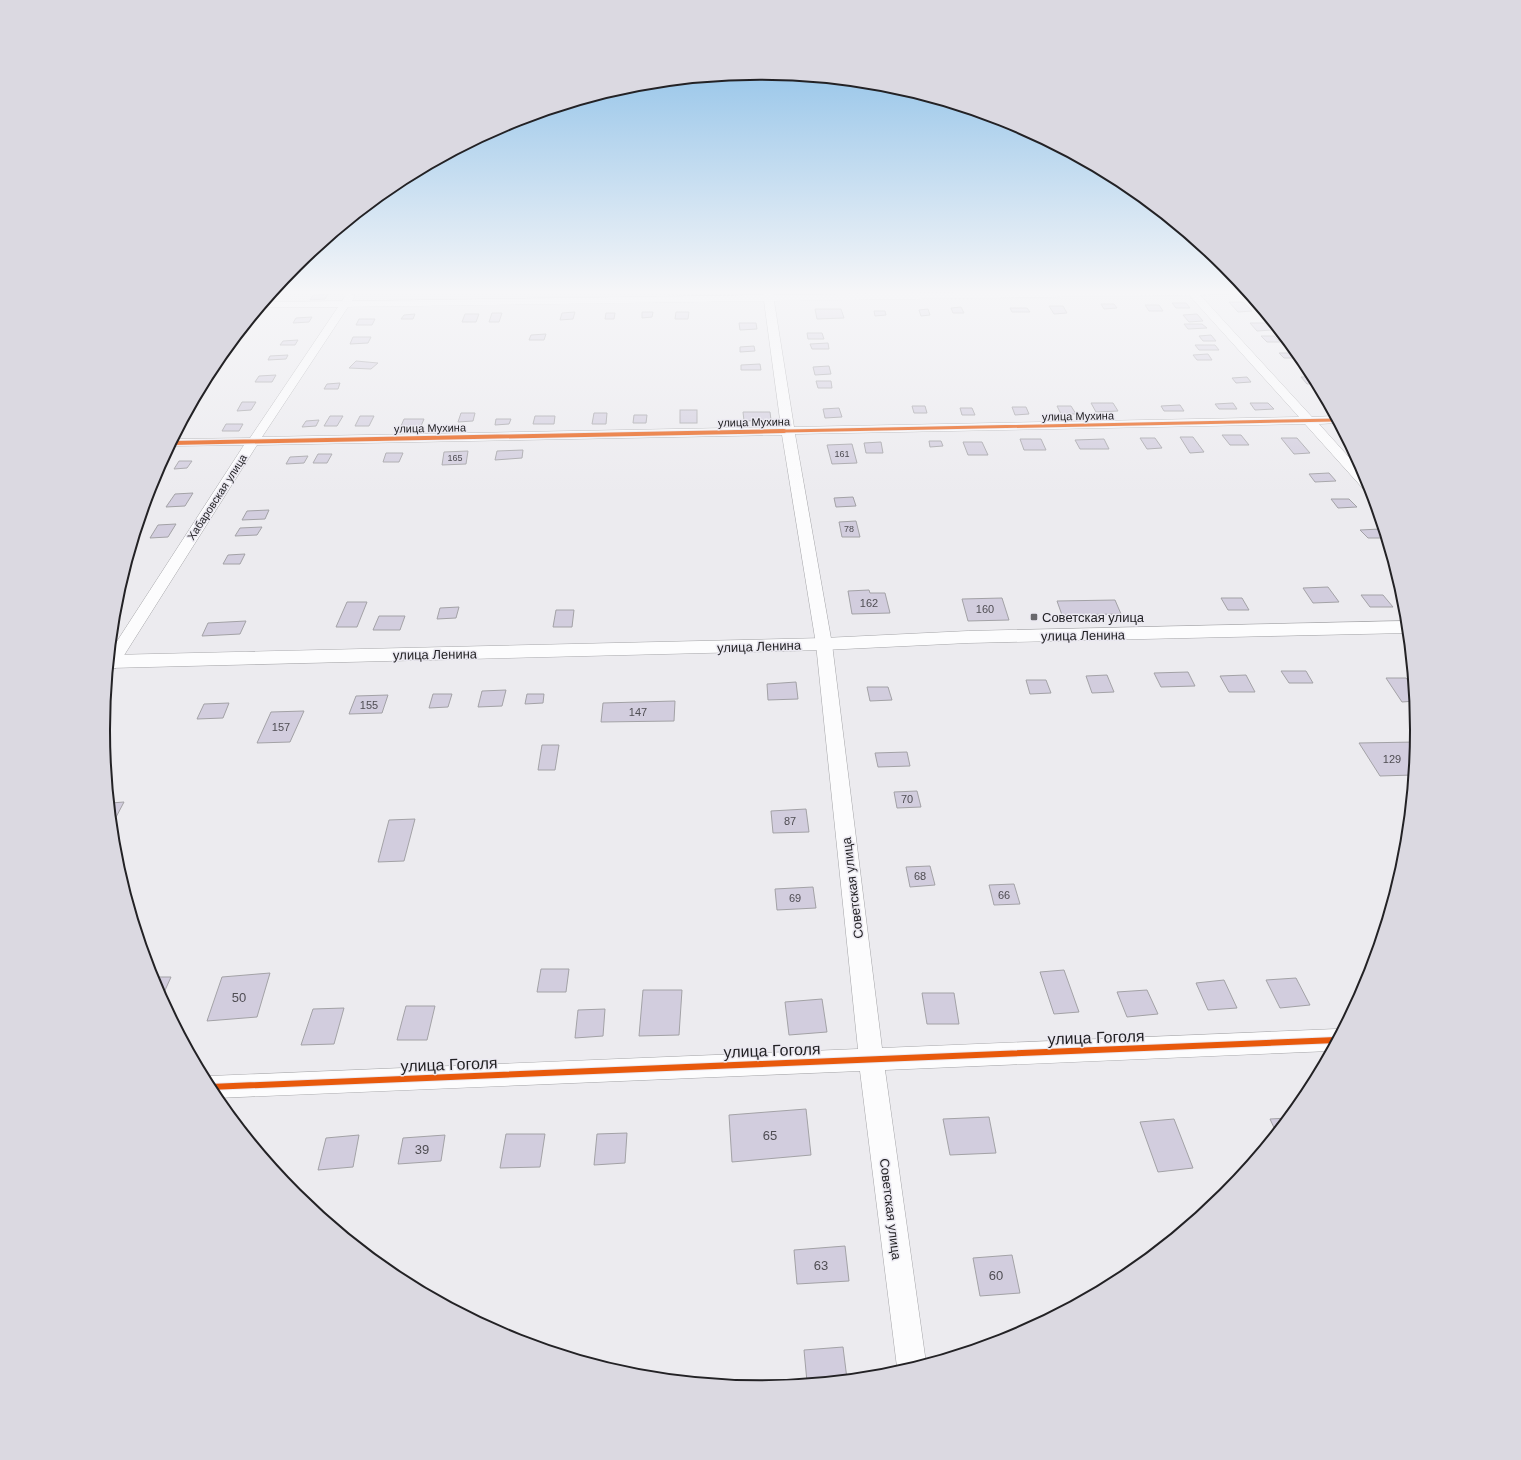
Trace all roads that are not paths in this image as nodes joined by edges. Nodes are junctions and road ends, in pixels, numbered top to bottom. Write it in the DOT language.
graph roads {
  1 [pos="308,359"];
  2 [pos="778,359"];
  3 [pos="1252,359"];
  4 [pos="1331,420"];
  5 [pos="1308,421"];
  6 [pos="788,431"];
  7 [pos="253,442"];
  8 [pos="178,443"];
  9 [pos="1358,475"];
  10 [pos="1402,627"];
  11 [pos="824,644"];
  12 [pos="115,657"];
  13 [pos="114,663"];
  14 [pos="1331,1040"];
  15 [pos="872,1059"];
  16 [pos="217,1087"];
  17 [pos="911,1362"];
  1 -- 7 [label="street, Хабаровская улица"];
  2 -- 6 [label="street, Советская улица"];
  3 -- 5 [label="street"];
  4 -- 5 [label="street, улица Мухина"];
  5 -- 6 [label="street, улица Мухина"];
  5 -- 9 [label="street"];
  6 -- 7 [label="street, улица Мухина"];
  6 -- 11 [label="street, Советская улица"];
  7 -- 8 [label="street, улица Мухина"];
  7 -- 12 [label="street, Хабаровская улица"];
  10 -- 11 [label="main road, улица Ленина"];
  11 -- 13 [label="main road, улица Ленина"];
  11 -- 15 [label="street, Советская улица"];
  14 -- 15 [label="street, улица Гоголя"];
  15 -- 16 [label="street, улица Гоголя"];
  15 -- 17 [label="street, Советская улица"];
}
